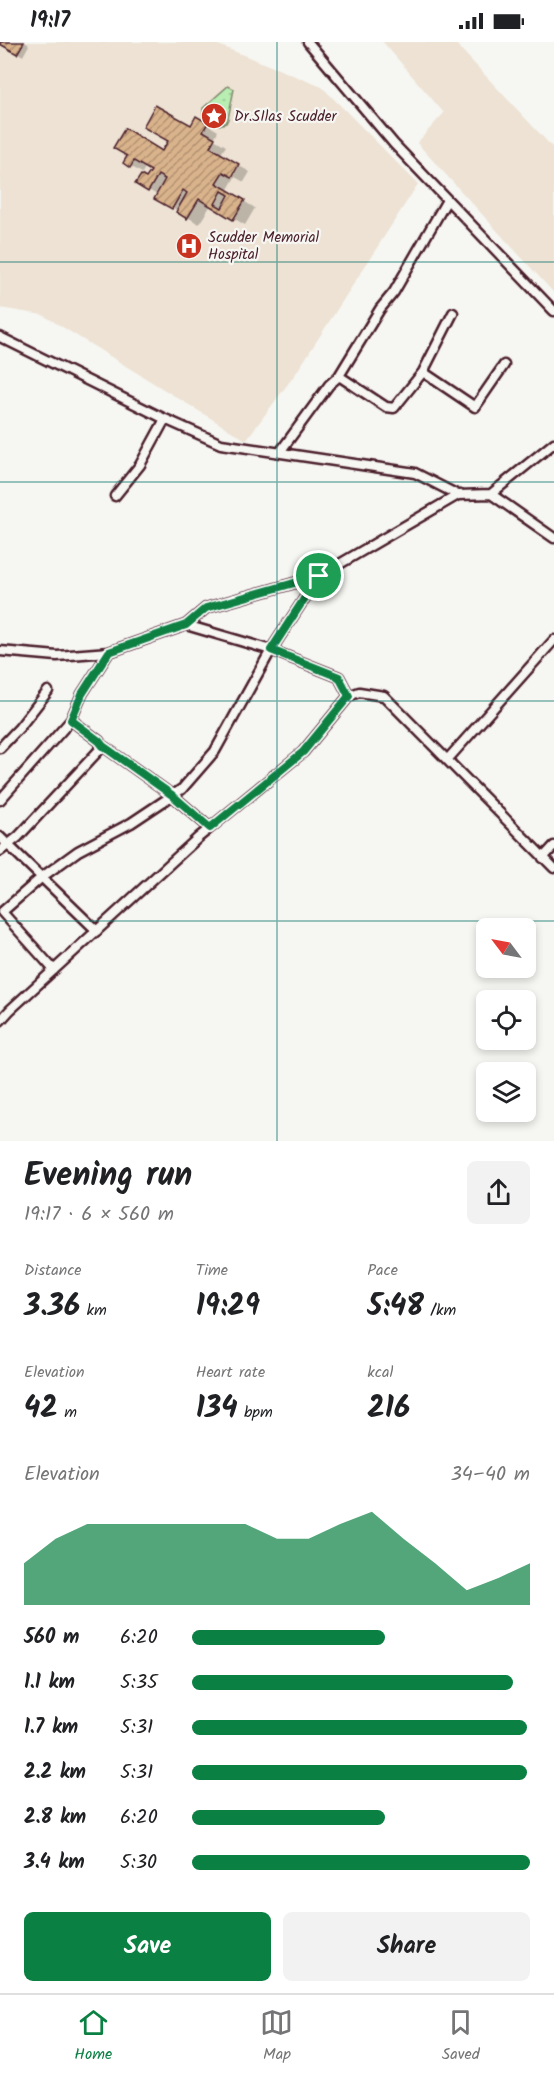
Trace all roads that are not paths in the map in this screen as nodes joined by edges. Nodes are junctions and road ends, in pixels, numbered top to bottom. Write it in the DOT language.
graph roads {
  1 [pos="308,42"];
  2 [pos="447,200"];
  3 [pos="554,311"];
  4 [pos="453,313"];
  5 [pos="0,337"];
  6 [pos="504,365"];
  7 [pos="423,372"];
  8 [pos="339,376"];
  9 [pos="165,419"];
  10 [pos="554,443"];
  11 [pos="280,452"];
  12 [pos="458,495"];
  13 [pos="491,495"];
  14 [pos="115,496"];
  15 [pos="554,538"];
  16 [pos="319,576"];
  17 [pos="186,625"];
  18 [pos="554,640"];
  19 [pos="271,650"];
  20 [pos="0,651"];
  21 [pos="109,652"];
  22 [pos="48,691"];
  23 [pos="349,696"];
  24 [pos="71,720"];
  25 [pos="103,746"];
  26 [pos="0,748"];
  27 [pos="447,760"];
  28 [pos="172,795"];
  29 [pos="0,800"];
  30 [pos="210,828"];
  31 [pos="0,837"];
  32 [pos="9,844"];
  33 [pos="554,846"];
  34 [pos="0,851"];
  35 [pos="543,858"];
  36 [pos="554,868"];
  37 [pos="42,876"];
  38 [pos="97,931"];
  39 [pos="54,970"];
  40 [pos="0,1021"];
  1 -- 2 [label="street"];
  2 -- 3 [label="street"];
  2 -- 8 [label="street"];
  4 -- 7 [label="street"];
  5 -- 9 [label="street"];
  6 -- 7 [label="street"];
  7 -- 8 [label="street"];
  8 -- 11 [label="street"];
  9 -- 11 [label="street"];
  9 -- 14 [label="street"];
  10 -- 13 [label="street"];
  11 -- 12 [label="street"];
  12 -- 13 [label="street"];
  12 -- 16 [label="street"];
  13 -- 15 [label="street"];
  16 -- 17 [label="street"];
  16 -- 19 [label="street"];
  17 -- 19 [label="street"];
  17 -- 21 [label="street"];
  18 -- 27 [label="street"];
  19 -- 23 [label="street"];
  19 -- 28 [label="street"];
  20 -- 21 [label="street"];
  21 -- 24 [label="street"];
  22 -- 26 [label="street"];
  23 -- 27 [label="street"];
  23 -- 30 [label="street"];
  24 -- 25 [label="street"];
  24 -- 29 [label="street"];
  25 -- 28 [label="street"];
  25 -- 32 [label="street"];
  27 -- 35 [label="street"];
  28 -- 30 [label="street"];
  28 -- 37 [label="street"];
  30 -- 38 [label="street"];
  31 -- 32 [label="street"];
  32 -- 34 [label="street"];
  32 -- 37 [label="street"];
  33 -- 35 [label="street"];
  35 -- 36 [label="street"];
  37 -- 38 [label="street"];
  37 -- 39 [label="street"];
  38 -- 39 [label="street"];
  39 -- 40 [label="street"];
}
